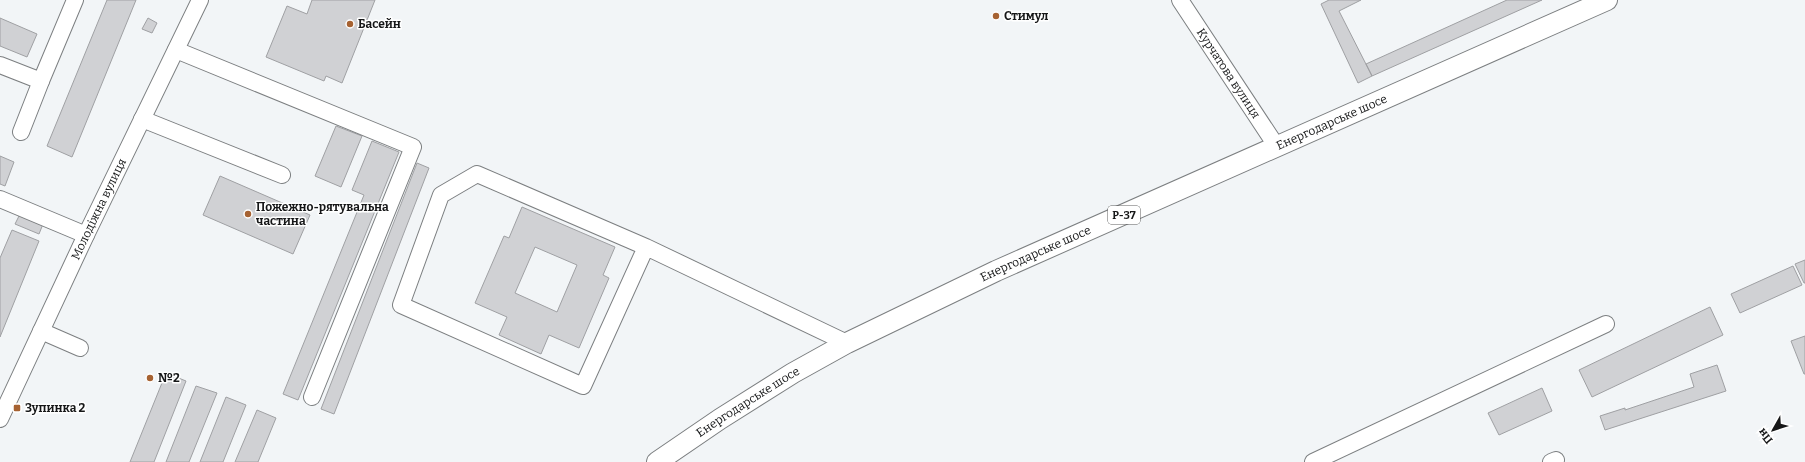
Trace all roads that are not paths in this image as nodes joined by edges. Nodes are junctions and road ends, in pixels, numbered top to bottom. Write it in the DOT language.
graph roads {
  1 [pos="75,0"];
  2 [pos="200,0"];
  3 [pos="1180,0"];
  4 [pos="1607,0"];
  5 [pos="176,50"];
  6 [pos="0,65"];
  7 [pos="41,80"];
  8 [pos="142,119"];
  9 [pos="21,132"];
  10 [pos="1277,147"];
  11 [pos="282,175"];
  12 [pos="0,199"];
  13 [pos="86,236"];
  14 [pos="646,246"];
  15 [pos="1606,324"];
  16 [pos="41,332"];
  17 [pos="847,343"];
  18 [pos="80,348"];
  19 [pos="312,397"];
  20 [pos="2,411"];
  21 [pos="657,462"];
  22 [pos="1313,462"];
  1 -- 7 [label="street"];
  2 -- 5 [label="street, Молодіжна вулиця"];
  3 -- 10 [label="street, Курчатова вулиця"];
  4 -- 10 [label="main road, Енергодарське шосе / Р-37"];
  5 -- 8 [label="street, Молодіжна вулиця"];
  5 -- 19 [label="street"];
  6 -- 7 [label="street"];
  7 -- 9 [label="street"];
  8 -- 11 [label="street"];
  8 -- 13 [label="street, Молодіжна вулиця"];
  10 -- 17 [label="main road, Енергодарське шосе / Р-37"];
  12 -- 13 [label="street"];
  13 -- 16 [label="street, Молодіжна вулиця"];
  14 -- 14 [label="street"];
  14 -- 17 [label="street"];
  15 -- 22 [label="street"];
  16 -- 18 [label="street"];
  16 -- 20 [label="street, Молодіжна вулиця"];
  17 -- 21 [label="main road, Енергодарське шосе / Р-37"];
}
